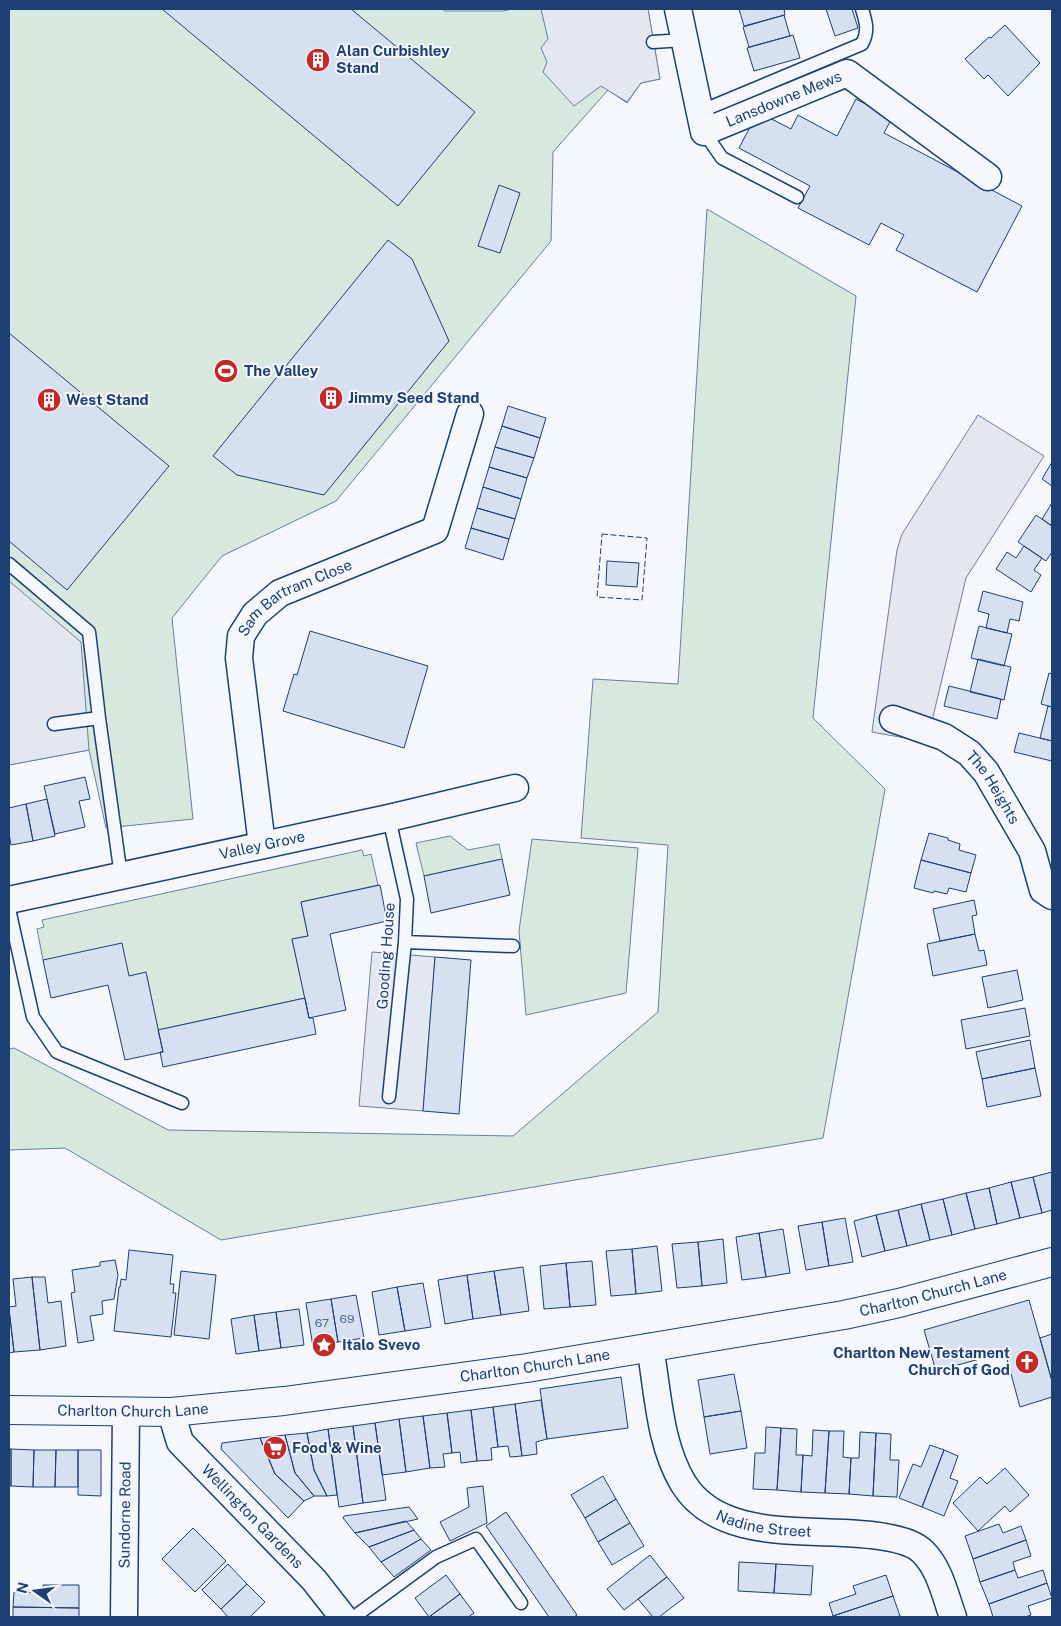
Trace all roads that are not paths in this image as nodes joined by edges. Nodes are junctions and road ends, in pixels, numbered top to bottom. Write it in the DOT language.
graph roads {
  1 [pos="678,9"];
  2 [pos="862,9"];
  3 [pos="684,40"];
  4 [pos="653,42"];
  5 [pos="701,122"];
  6 [pos="988,177"];
  7 [pos="797,197"];
  8 [pos="470,414"];
  9 [pos="9,564"];
  10 [pos="99,718"];
  11 [pos="893,719"];
  12 [pos="54,724"];
  13 [pos="515,788"];
  14 [pos="389,818"];
  15 [pos="262,845"];
  16 [pos="121,876"];
  17 [pos="1052,896"];
  18 [pos="9,900"];
  19 [pos="9,909"];
  20 [pos="405,942"];
  21 [pos="513,946"];
  22 [pos="389,1097"];
  23 [pos="182,1103"];
  24 [pos="1052,1262"];
  25 [pos="650,1347"];
  26 [pos="9,1410"];
  27 [pos="126,1412"];
  28 [pos="171,1412"];
  29 [pos="521,1603"];
  30 [pos="124,1617"];
  31 [pos="343,1617"];
  32 [pos="354,1617"];
  33 [pos="953,1617"];
  1 -- 3 [label="street"];
  2 -- 5 [label="lane"];
  3 -- 4 [label="lane"];
  3 -- 5 [label="street"];
  5 -- 6 [label="street, Lansdowne Mews"];
  5 -- 7 [label="lane"];
  8 -- 15 [label="street, Sam Bartram Close"];
  9 -- 10 [label="lane"];
  10 -- 12 [label="lane"];
  10 -- 16 [label="lane"];
  11 -- 17 [label="street, The Heights"];
  13 -- 14 [label="street, Valley Grove"];
  14 -- 15 [label="street, Valley Grove"];
  14 -- 20 [label="lane, Gooding House"];
  15 -- 16 [label="street, Valley Grove"];
  16 -- 18 [label="street, Valley Grove"];
  19 -- 23 [label="lane"];
  20 -- 21 [label="lane"];
  20 -- 22 [label="lane, Gooding House"];
  24 -- 25 [label="street, Charlton Church Lane"];
  25 -- 28 [label="street, Charlton Church Lane"];
  25 -- 33 [label="street, Nadine Street"];
  26 -- 27 [label="street, Charlton Church Lane"];
  27 -- 28 [label="street, Charlton Church Lane"];
  27 -- 30 [label="street, Sundorne Road"];
  28 -- 31 [label="street, Wellington Gardens"];
  29 -- 32 [label="lane"];
}
